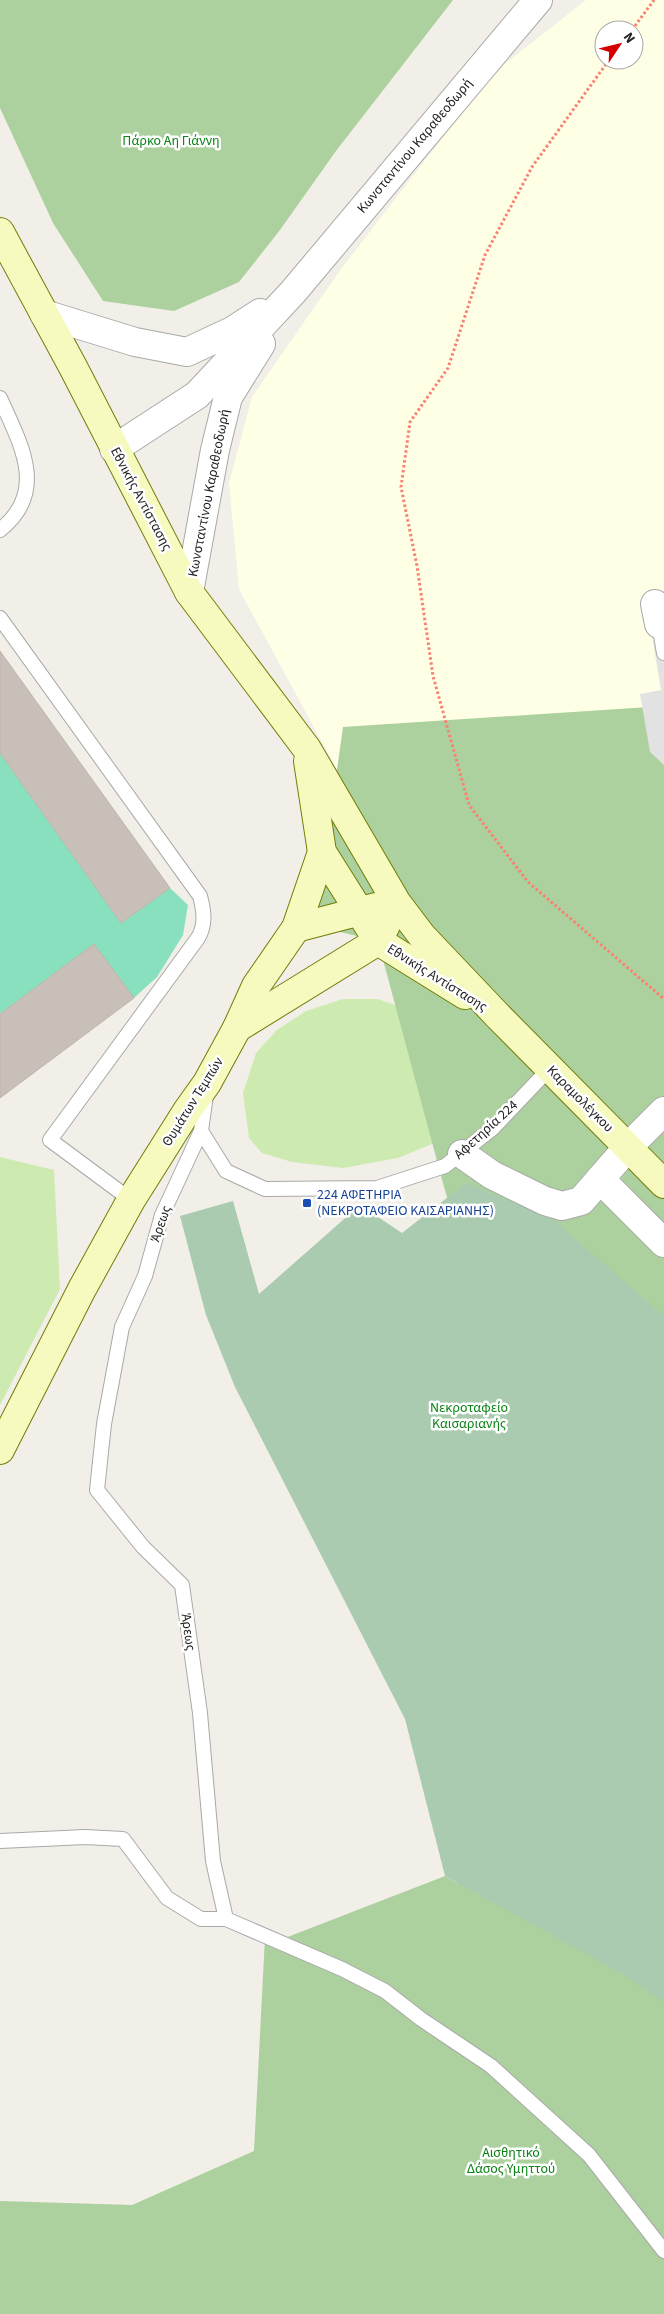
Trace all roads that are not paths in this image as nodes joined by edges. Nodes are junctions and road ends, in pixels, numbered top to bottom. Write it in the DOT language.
graph roads {
  1 [pos="538,0"];
  2 [pos="0,232"];
  3 [pos="293,292"];
  4 [pos="44,314"];
  5 [pos="0,398"];
  6 [pos="114,449"];
  7 [pos="0,530"];
  8 [pos="189,592"];
  9 [pos="662,617"];
  10 [pos="0,618"];
  11 [pos="664,653"];
  12 [pos="307,749"];
  13 [pos="322,852"];
  14 [pos="397,903"];
  15 [pos="358,910"];
  16 [pos="296,928"];
  17 [pos="378,941"];
  18 [pos="497,1015"];
  19 [pos="237,1028"];
  20 [pos="550,1068"];
  21 [pos="207,1084"];
  22 [pos="664,1111"];
  23 [pos="201,1131"];
  24 [pos="628,1147"];
  25 [pos="462,1154"];
  26 [pos="600,1180"];
  27 [pos="664,1184"];
  28 [pos="131,1200"];
  29 [pos="664,1243"];
  30 [pos="0,1450"];
  31 [pos="0,1841"];
  32 [pos="226,1919"];
  33 [pos="664,2251"];
  1 -- 3 [label="street, Κωνσταντίνου Καραθεοδωρή"];
  2 -- 4 [label="main road, Εθνικής Αντίστασης"];
  3 -- 4 [label="street, Κωνσταντίνου Καραθεοδωρή"];
  3 -- 6 [label="street, Κωνσταντίνου Καραθεοδωρή"];
  3 -- 8 [label="street, Κωνσταντίνου Καραθεοδωρή"];
  4 -- 6 [label="main road, Εθνικής Αντίστασης"];
  5 -- 7 [label="lane"];
  6 -- 8 [label="main road, Εθνικής Αντίστασης"];
  8 -- 12 [label="main road, Εθνικής Αντίστασης"];
  9 -- 11 [label="lane"];
  10 -- 28 [label="lane"];
  12 -- 13 [label="main road, Εθνικής Αντίστασης"];
  12 -- 14 [label="main road, Εθνικής Αντίστασης"];
  13 -- 15 [label="main road, Εθνικής Αντίστασης"];
  13 -- 16 [label="main road, Θυμάτων Τεμπών"];
  14 -- 15 [label="main road"];
  14 -- 17 [label="main road"];
  14 -- 18 [label="main road, Εθνικής Αντίστασης"];
  15 -- 16 [label="main road"];
  15 -- 17 [label="main road, Εθνικής Αντίστασης"];
  16 -- 19 [label="main road, Θυμάτων Τεμπών"];
  17 -- 18 [label="main road, Εθνικής Αντίστασης"];
  17 -- 19 [label="main road"];
  18 -- 20 [label="main road, Καραμολέγκου"];
  19 -- 21 [label="main road, Θυμάτων Τεμπών"];
  20 -- 24 [label="main road, Καραμολέγκου"];
  20 -- 25 [label="lane, Αφετηρία 224"];
  21 -- 23 [label="lane"];
  21 -- 28 [label="main road, Θυμάτων Τεμπών"];
  22 -- 24 [label="street"];
  23 -- 25 [label="lane, Αφετηρία 224"];
  23 -- 32 [label="lane, Άρεως"];
  24 -- 26 [label="street"];
  24 -- 27 [label="main road, Καραμολέγκου"];
  25 -- 26 [label="street"];
  26 -- 29 [label="street"];
  28 -- 30 [label="main road, Θυμάτων Τεμπών"];
  31 -- 32 [label="lane"];
  32 -- 33 [label="lane"];
}
